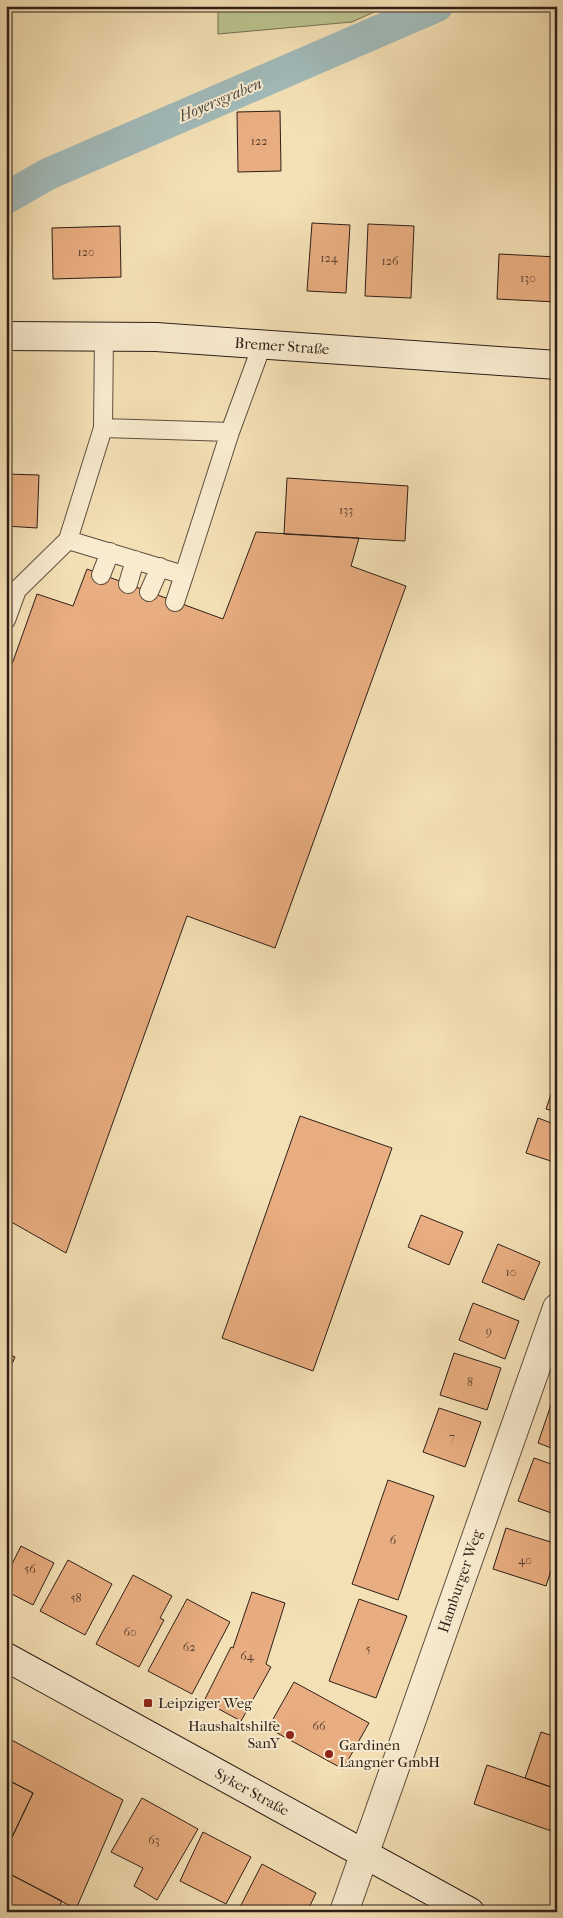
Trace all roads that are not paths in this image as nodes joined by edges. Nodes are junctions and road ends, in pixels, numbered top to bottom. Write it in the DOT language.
graph roads {
  1 [pos="6,336"];
  2 [pos="104,336"];
  3 [pos="262,345"];
  4 [pos="557,365"];
  5 [pos="103,428"];
  6 [pos="230,432"];
  7 [pos="68,540"];
  8 [pos="110,552"];
  9 [pos="136,560"];
  10 [pos="160,567"];
  11 [pos="101,574"];
  12 [pos="184,574"];
  13 [pos="128,584"];
  14 [pos="149,592"];
  15 [pos="175,602"];
  16 [pos="6,620"];
  17 [pos="557,1308"];
  18 [pos="6,1657"];
  19 [pos="364,1854"];
  20 [pos="344,1912"];
  21 [pos="470,1912"];
  1 -- 2 [label="main road, Bremer Straße"];
  2 -- 3 [label="main road, Bremer Straße"];
  2 -- 5 [label="lane"];
  3 -- 4 [label="main road, Bremer Straße"];
  3 -- 6 [label="lane"];
  5 -- 6 [label="lane"];
  5 -- 7 [label="lane"];
  6 -- 12 [label="lane"];
  7 -- 8 [label="lane"];
  7 -- 16 [label="lane"];
  8 -- 9 [label="lane"];
  8 -- 11 [label="lane"];
  9 -- 10 [label="lane"];
  9 -- 13 [label="lane"];
  10 -- 12 [label="lane"];
  10 -- 14 [label="lane"];
  12 -- 15 [label="lane"];
  17 -- 19 [label="main road, Hamburger Weg"];
  18 -- 19 [label="main road, Syker Straße"];
  19 -- 20 [label="main road"];
  19 -- 21 [label="main road, Syker Straße"];
}
